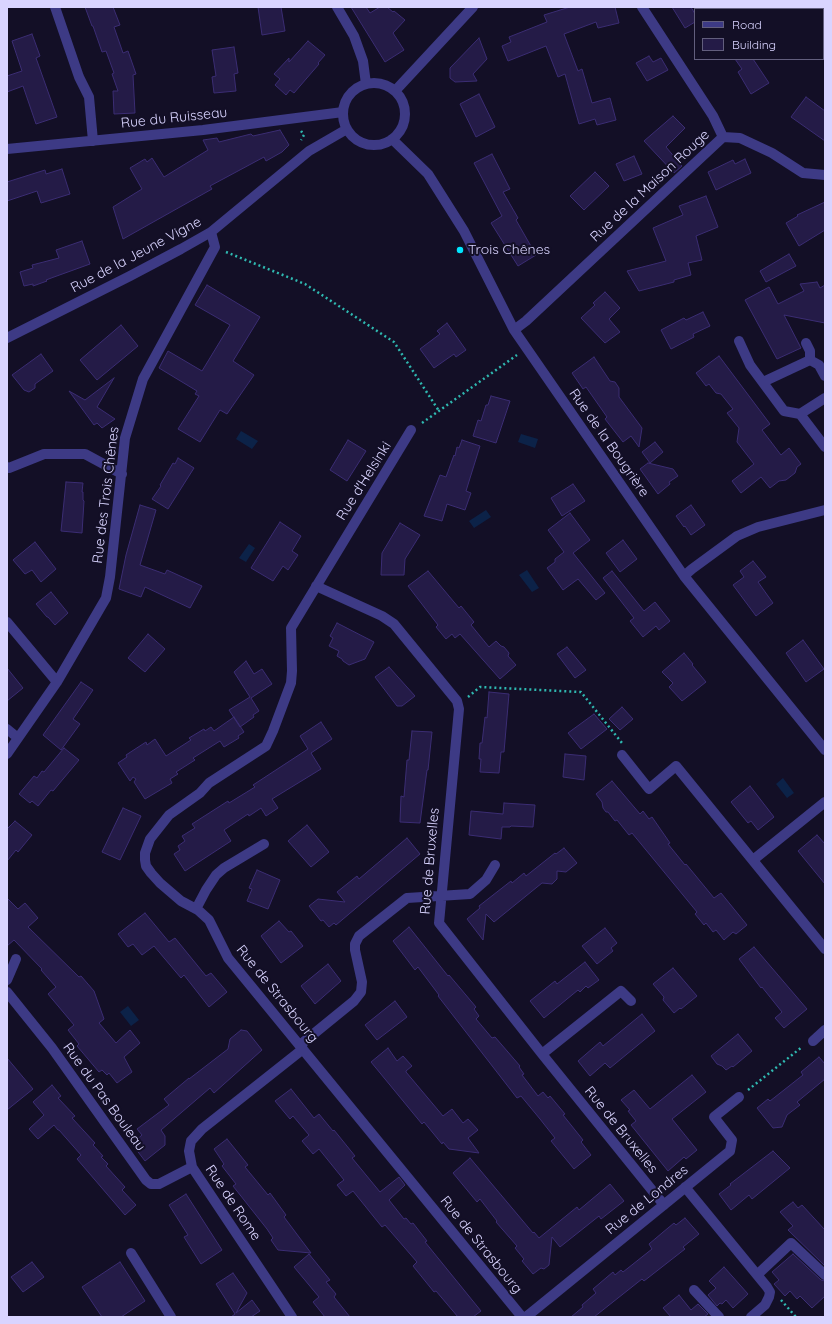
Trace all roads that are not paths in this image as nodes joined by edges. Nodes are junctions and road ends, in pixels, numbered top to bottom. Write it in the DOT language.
graph roads {
  1 [pos="55,7"];
  2 [pos="337,7"];
  3 [pos="473,7"];
  4 [pos="642,7"];
  5 [pos="366,84"];
  6 [pos="395,91"];
  7 [pos="343,112"];
  8 [pos="347,129"];
  9 [pos="723,137"];
  10 [pos="392,140"];
  11 [pos="93,141"];
  12 [pos="7,148"];
  13 [pos="825,175"];
  14 [pos="211,232"];
  15 [pos="514,330"];
  16 [pos="7,338"];
  17 [pos="739,341"];
  18 [pos="806,343"];
  19 [pos="810,360"];
  20 [pos="825,376"];
  21 [pos="763,382"];
  22 [pos="825,398"];
  23 [pos="800,414"];
  24 [pos="412,430"];
  25 [pos="825,447"];
  26 [pos="7,467"];
  27 [pos="122,474"];
  28 [pos="825,510"];
  29 [pos="684,576"];
  30 [pos="316,586"];
  31 [pos="7,622"];
  32 [pos="292,660"];
  33 [pos="56,682"];
  34 [pos="7,729"];
  35 [pos="18,738"];
  36 [pos="825,750"];
  37 [pos="7,754"];
  38 [pos="622,755"];
  39 [pos="825,802"];
  40 [pos="264,844"];
  41 [pos="753,860"];
  42 [pos="495,865"];
  43 [pos="441,895"];
  44 [pos="196,909"];
  45 [pos="825,949"];
  46 [pos="16,959"];
  47 [pos="7,980"];
  48 [pos="7,992"];
  49 [pos="631,1001"];
  50 [pos="825,1030"];
  51 [pos="813,1041"];
  52 [pos="302,1047"];
  53 [pos="542,1054"];
  54 [pos="739,1098"];
  55 [pos="192,1167"];
  56 [pos="684,1187"];
  57 [pos="664,1205"];
  58 [pos="131,1253"];
  59 [pos="758,1274"];
  60 [pos="825,1275"];
  61 [pos="694,1290"];
  62 [pos="171,1317"];
  63 [pos="292,1317"];
  64 [pos="522,1317"];
  65 [pos="526,1317"];
  66 [pos="719,1317"];
  67 [pos="751,1317"];
  1 -- 11 [label="street"];
  2 -- 5 [label="street"];
  3 -- 6 [label="street"];
  4 -- 9 [label="street"];
  5 -- 6 [label="street"];
  5 -- 7 [label="street"];
  6 -- 10 [label="street"];
  7 -- 8 [label="street"];
  7 -- 11 [label="street, Rue du Ruisseau"];
  8 -- 10 [label="street"];
  8 -- 14 [label="street, Rue de la Jeune Vigne"];
  9 -- 13 [label="street, Rue de la Maison Rouge"];
  9 -- 15 [label="street, Rue de la Maison Rouge"];
  10 -- 15 [label="street, Rue de la Bougrière"];
  11 -- 12 [label="street, Rue du Ruisseau"];
  14 -- 16 [label="street, Rue de la Jeune Vigne"];
  14 -- 27 [label="street, Rue des Trois Chênes"];
  15 -- 29 [label="street, Rue de la Bougrière"];
  17 -- 21 [label="street"];
  18 -- 19 [label="street"];
  19 -- 20 [label="street"];
  19 -- 21 [label="street"];
  21 -- 23 [label="street"];
  22 -- 23 [label="street"];
  23 -- 25 [label="street"];
  24 -- 30 [label="street, Rue d'Helsinki"];
  26 -- 27 [label="street"];
  27 -- 33 [label="street, Rue des Trois Chênes"];
  28 -- 29 [label="street"];
  29 -- 36 [label="street, Rue de la Bougrière"];
  30 -- 32 [label="street, Rue d'Helsinki"];
  30 -- 43 [label="street, Rue de Bruxelles"];
  31 -- 33 [label="street"];
  32 -- 44 [label="street, Rue de Strasbourg"];
  33 -- 35 [label="street, Rue des Trois Chênes"];
  34 -- 35 [label="street"];
  35 -- 37 [label="street, Rue des Trois Chênes"];
  38 -- 41 [label="street"];
  39 -- 41 [label="street"];
  40 -- 44 [label="street"];
  41 -- 45 [label="street"];
  42 -- 43 [label="street"];
  43 -- 52 [label="street, Rue de Rome"];
  43 -- 53 [label="street, Rue de Bruxelles"];
  44 -- 52 [label="street, Rue de Strasbourg"];
  46 -- 47 [label="street"];
  48 -- 55 [label="street, Rue du Pas Bouleau"];
  49 -- 53 [label="street"];
  50 -- 51 [label="street"];
  52 -- 55 [label="street, Rue de Rome"];
  52 -- 64 [label="street, Rue de Strasbourg"];
  53 -- 57 [label="street, Rue de Bruxelles"];
  54 -- 56 [label="street, Rue de Londres"];
  55 -- 63 [label="street, Rue de Rome"];
  56 -- 57 [label="street, Rue de Londres"];
  56 -- 59 [label="street"];
  57 -- 65 [label="street, Rue de Londres"];
  58 -- 62 [label="street"];
  59 -- 60 [label="street"];
  59 -- 67 [label="street"];
  61 -- 66 [label="street"];
}
